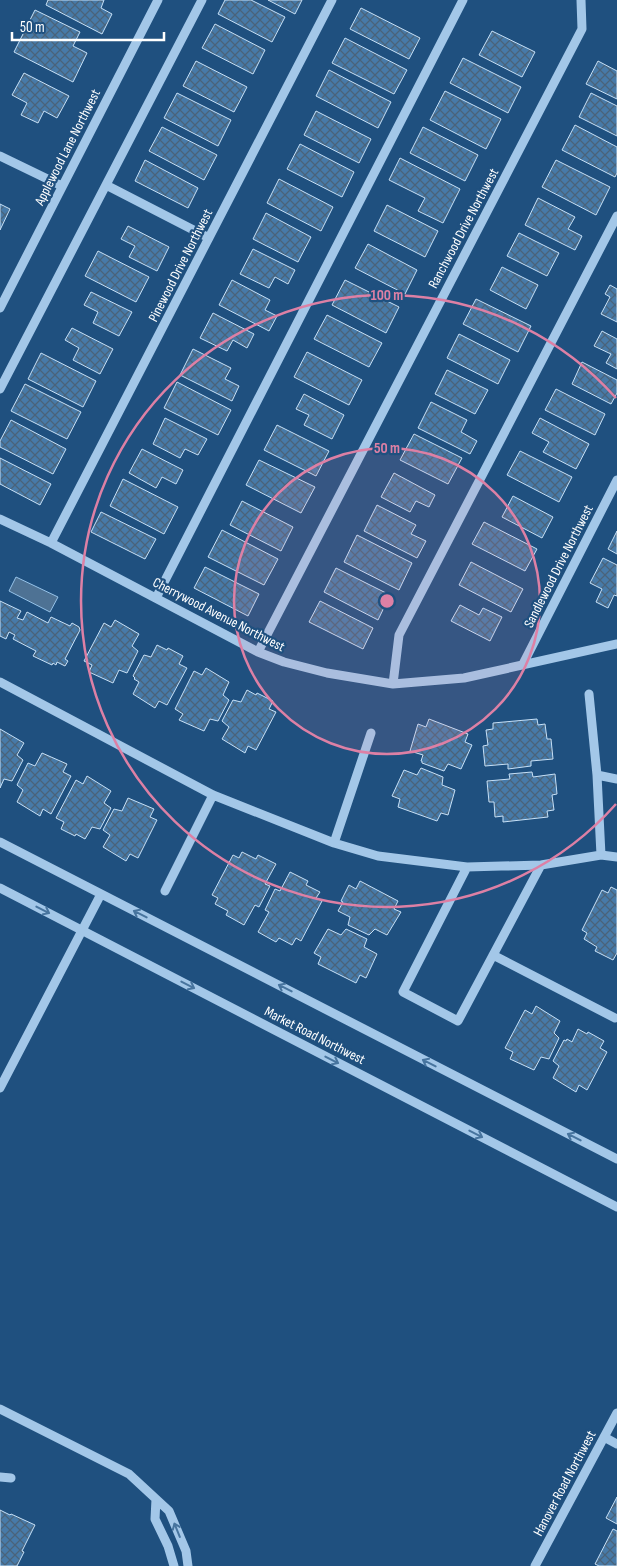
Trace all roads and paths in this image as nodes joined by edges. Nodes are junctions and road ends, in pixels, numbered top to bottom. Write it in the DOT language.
graph roads {
  1 [pos="158,0"];
  2 [pos="202,0"];
  3 [pos="332,0"];
  4 [pos="463,0"];
  5 [pos="581,0"];
  6 [pos="0,156"];
  7 [pos="62,186"];
  8 [pos="106,186"];
  9 [pos="617,216"];
  10 [pos="209,238"];
  11 [pos="0,308"];
  12 [pos="0,389"];
  13 [pos="617,480"];
  14 [pos="0,519"];
  15 [pos="51,543"];
  16 [pos="156,598"];
  17 [pos="617,644"];
  18 [pos="258,652"];
  19 [pos="523,664"];
  20 [pos="0,682"];
  21 [pos="393,684"];
  22 [pos="589,694"];
  23 [pos="371,733"];
  24 [pos="597,775"];
  25 [pos="617,779"];
  26 [pos="213,795"];
  27 [pos="0,842"];
  28 [pos="334,843"];
  29 [pos="601,855"];
  30 [pos="617,857"];
  31 [pos="541,865"];
  32 [pos="467,867"];
  33 [pos="0,888"];
  34 [pos="165,891"];
  35 [pos="101,894"];
  36 [pos="82,930"];
  37 [pos="493,955"];
  38 [pos="615,1018"];
  39 [pos="0,1088"];
  40 [pos="617,1159"];
  41 [pos="617,1207"];
  42 [pos="0,1408"];
  43 [pos="617,1413"];
  44 [pos="604,1437"];
  45 [pos="617,1444"];
  46 [pos="0,1477"];
  47 [pos="11,1478"];
  48 [pos="156,1499"];
  49 [pos="174,1566"];
  50 [pos="188,1566"];
  51 [pos="535,1566"];
  1 -- 7 [label="street, Applewood Lane Northwest"];
  2 -- 8 [label="street"];
  3 -- 10 [label="street, Pinewood Drive Northwest"];
  4 -- 16 [label="street"];
  5 -- 18 [label="street, Ranchwood Drive Northwest"];
  6 -- 7 [label="street"];
  7 -- 11 [label="street, Applewood Lane Northwest"];
  8 -- 10 [label="street"];
  8 -- 12 [label="street"];
  9 -- 21 [label="street"];
  10 -- 15 [label="street, Pinewood Drive Northwest"];
  13 -- 19 [label="street, Sandlewood Drive Northwest"];
  14 -- 15 [label="street, Cherrywood Avenue Northwest"];
  15 -- 16 [label="street, Cherrywood Avenue Northwest"];
  16 -- 18 [label="street, Cherrywood Avenue Northwest"];
  17 -- 19 [label="street, Cherrywood Avenue Northwest"];
  18 -- 21 [label="street, Cherrywood Avenue Northwest"];
  19 -- 21 [label="street, Cherrywood Avenue Northwest"];
  20 -- 26 [label="street"];
  22 -- 24 [label="street"];
  23 -- 28 [label="street"];
  24 -- 25 [label="street"];
  24 -- 29 [label="street"];
  26 -- 28 [label="street"];
  26 -- 34 [label="street"];
  27 -- 35 [label="street, Market Road Northwest"];
  28 -- 32 [label="street"];
  29 -- 30 [label="street"];
  29 -- 31 [label="street"];
  31 -- 32 [label="street"];
  31 -- 37 [label="street"];
  32 -- 37 [label="street"];
  33 -- 36 [label="street, Market Road Northwest, one-way"];
  35 -- 36 [label="street"];
  40 -- 35 [label="street, Market Road Northwest, one-way"];
  36 -- 39 [label="street"];
  36 -- 41 [label="street, Market Road Northwest, one-way"];
  37 -- 38 [label="street"];
  42 -- 48 [label="street"];
  43 -- 44 [label="street, Hanover Road Northwest"];
  44 -- 45 [label="street"];
  44 -- 51 [label="street, Hanover Road Northwest"];
  46 -- 47 [label="street"];
  48 -- 49 [label="street"];
  50 -- 48 [label="street, one-way"];
}
